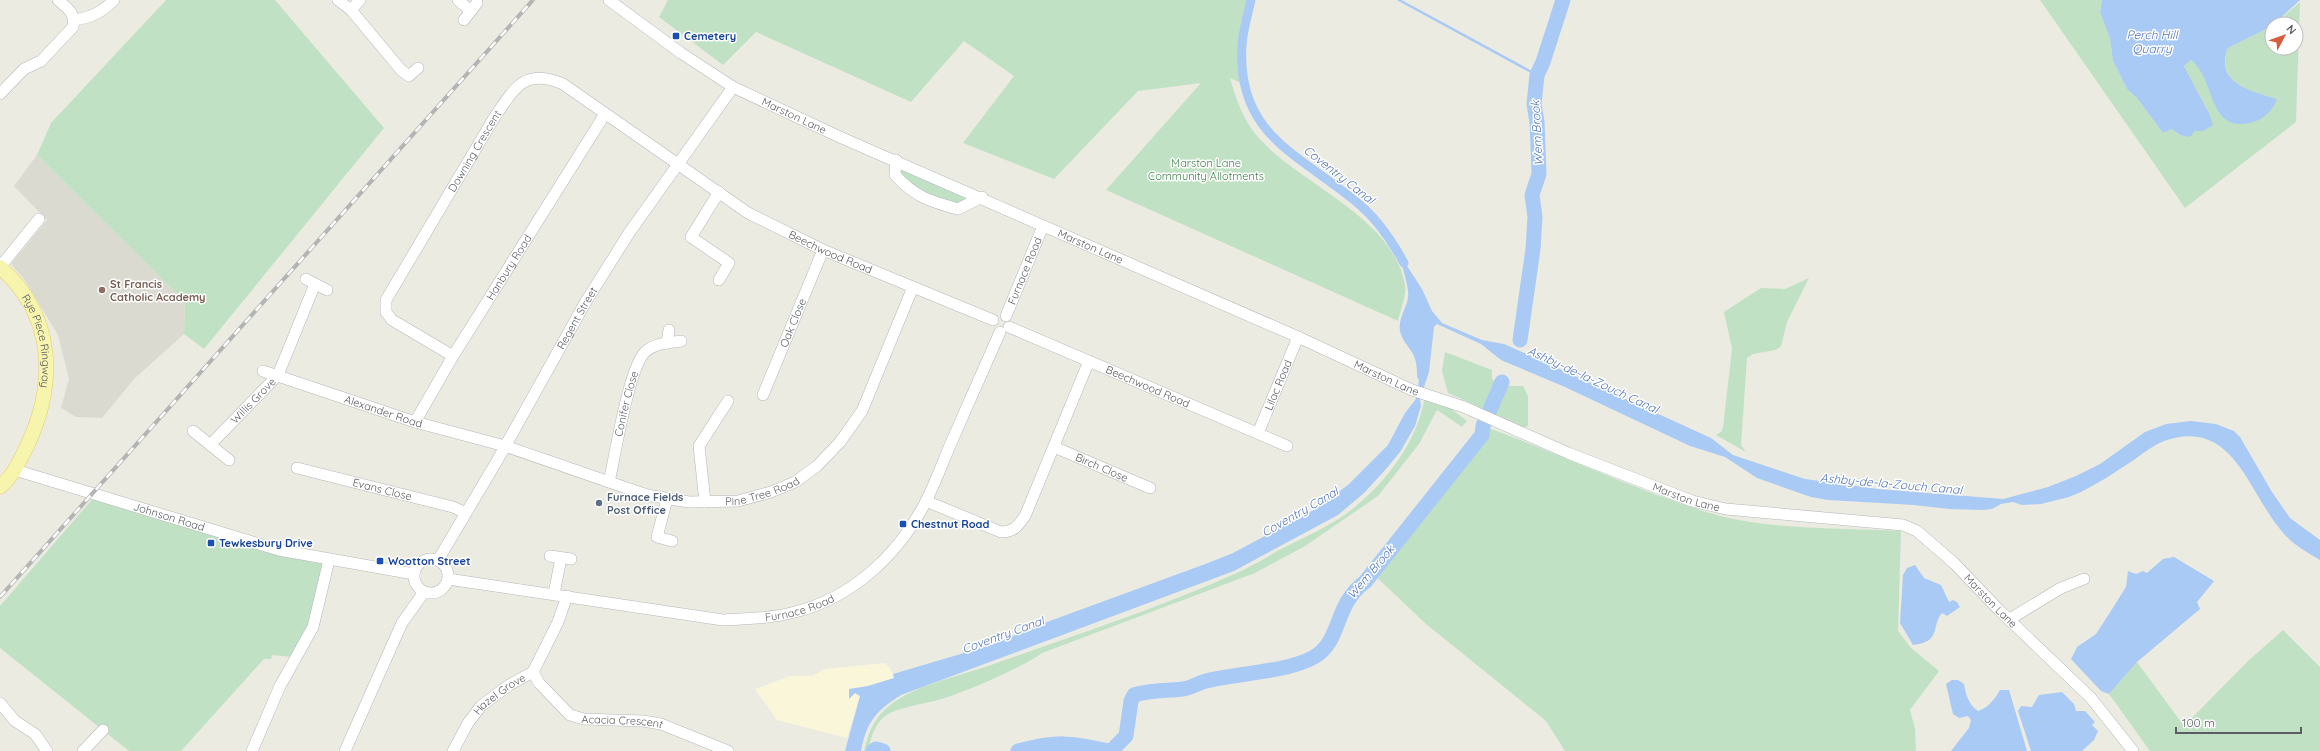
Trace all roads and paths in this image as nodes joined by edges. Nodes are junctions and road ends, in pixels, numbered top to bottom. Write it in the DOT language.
graph roads {
  1 [pos="58,0"];
  2 [pos="114,0"];
  3 [pos="338,0"];
  4 [pos="360,0"];
  5 [pos="458,0"];
  6 [pos="609,0"];
  7 [pos="351,10"];
  8 [pos="74,20"];
  9 [pos="464,20"];
  10 [pos="418,68"];
  11 [pos="733,87"];
  12 [pos="0,94"];
  13 [pos="605,114"];
  14 [pos="896,160"];
  15 [pos="677,164"];
  16 [pos="719,192"];
  17 [pos="982,198"];
  18 [pos="39,219"];
  19 [pos="1043,226"];
  20 [pos="823,250"];
  21 [pos="0,267"];
  22 [pos="719,280"];
  23 [pos="913,287"];
  24 [pos="326,290"];
  25 [pos="1006,316"];
  26 [pos="994,320"];
  27 [pos="669,330"];
  28 [pos="1005,330"];
  29 [pos="1298,337"];
  30 [pos="681,341"];
  31 [pos="667,343"];
  32 [pos="453,356"];
  33 [pos="1089,361"];
  34 [pos="263,371"];
  35 [pos="278,375"];
  36 [pos="763,395"];
  37 [pos="728,401"];
  38 [pos="415,422"];
  39 [pos="193,431"];
  40 [pos="1258,433"];
  41 [pos="210,445"];
  42 [pos="505,446"];
  43 [pos="1054,446"];
  44 [pos="1287,446"];
  45 [pos="229,460"];
  46 [pos="297,468"];
  47 [pos="15,470"];
  48 [pos="609,482"];
  49 [pos="0,487"];
  50 [pos="1150,488"];
  51 [pos="667,499"];
  52 [pos="926,501"];
  53 [pos="705,502"];
  54 [pos="466,513"];
  55 [pos="672,541"];
  56 [pos="561,558"];
  57 [pos="329,560"];
  58 [pos="438,560"];
  59 [pos="414,574"];
  60 [pos="448,579"];
  61 [pos="2084,579"];
  62 [pos="424,592"];
  63 [pos="554,594"];
  64 [pos="567,596"];
  65 [pos="2010,619"];
  66 [pos="533,672"];
  67 [pos="0,703"];
  68 [pos="103,730"];
  69 [pos="47,751"];
  70 [pos="83,751"];
  71 [pos="252,751"];
  72 [pos="345,751"];
  73 [pos="453,751"];
  74 [pos="728,751"];
  75 [pos="2133,751"];
  1 -- 8 [label="street"];
  2 -- 8 [label="street"];
  3 -- 7 [label="street"];
  4 -- 7 [label="street"];
  5 -- 9 [label="street"];
  6 -- 11 [label="street, Marston Lane"];
  7 -- 10 [label="street"];
  8 -- 12 [label="street"];
  11 -- 14 [label="street, Marston Lane"];
  11 -- 15 [label="street, Regent Street"];
  13 -- 15 [label="street, Downing Crescent"];
  13 -- 32 [label="street, Hanbury Road"];
  13 -- 32 [label="street, Downing Crescent"];
  14 -- 17 [label="street, Marston Lane"];
  14 -- 17 [label="street"];
  15 -- 16 [label="street, Beechwood Road"];
  15 -- 42 [label="street, Regent Street"];
  16 -- 20 [label="street, Beechwood Road"];
  16 -- 22 [label="street"];
  17 -- 19 [label="street, Marston Lane"];
  18 -- 21 [label="street"];
  19 -- 25 [label="street, Furnace Road"];
  19 -- 29 [label="street, Marston Lane"];
  20 -- 23 [label="street, Beechwood Road"];
  20 -- 36 [label="street, Oak Close"];
  21 -- 47 [label="main road, Rye Piece Ringway"];
  23 -- 26 [label="street, Beechwood Road"];
  23 -- 53 [label="street, Pine Tree Road"];
  24 -- 35 [label="street, Willis Grove"];
  25 -- 26 [label="street"];
  25 -- 28 [label="street"];
  26 -- 28 [label="street"];
  27 -- 31 [label="street"];
  28 -- 33 [label="street, Beechwood Road"];
  28 -- 52 [label="street, Furnace Road"];
  29 -- 40 [label="street, Lilac Road"];
  29 -- 65 [label="street, Marston Lane"];
  30 -- 31 [label="street, Conifer Close"];
  31 -- 48 [label="street, Conifer Close"];
  32 -- 38 [label="street, Hanbury Road"];
  33 -- 40 [label="street, Beechwood Road"];
  33 -- 43 [label="street"];
  34 -- 35 [label="street, Alexander Road"];
  35 -- 38 [label="street, Alexander Road"];
  35 -- 41 [label="street, Willis Grove"];
  37 -- 53 [label="street"];
  38 -- 42 [label="street, Alexander Road"];
  39 -- 41 [label="street"];
  40 -- 44 [label="street, Beechwood Road"];
  41 -- 45 [label="street"];
  42 -- 48 [label="street, Pine Tree Road"];
  42 -- 54 [label="street, Regent Street"];
  43 -- 50 [label="street, Birch Close"];
  43 -- 52 [label="street"];
  46 -- 54 [label="street, Evans Close"];
  47 -- 49 [label="main road, Rye Piece Ringway"];
  47 -- 57 [label="street, Johnson Road"];
  48 -- 51 [label="street, Pine Tree Road"];
  51 -- 53 [label="street, Pine Tree Road"];
  51 -- 55 [label="street"];
  52 -- 64 [label="street, Furnace Road"];
  54 -- 58 [label="street, Regent Street"];
  56 -- 63 [label="street"];
  57 -- 59 [label="street, Johnson Road"];
  57 -- 71 [label="street"];
  58 -- 59 [label="street"];
  58 -- 60 [label="street"];
  59 -- 62 [label="street"];
  60 -- 62 [label="street"];
  60 -- 63 [label="street, Furnace Road"];
  61 -- 65 [label="street"];
  62 -- 72 [label="street"];
  63 -- 64 [label="street, Furnace Road"];
  64 -- 66 [label="street, Hazel Grove"];
  65 -- 75 [label="street, Marston Lane"];
  66 -- 73 [label="street, Hazel Grove"];
  66 -- 74 [label="street, Acacia Crescent"];
  67 -- 69 [label="street"];
  68 -- 70 [label="street"];
}
